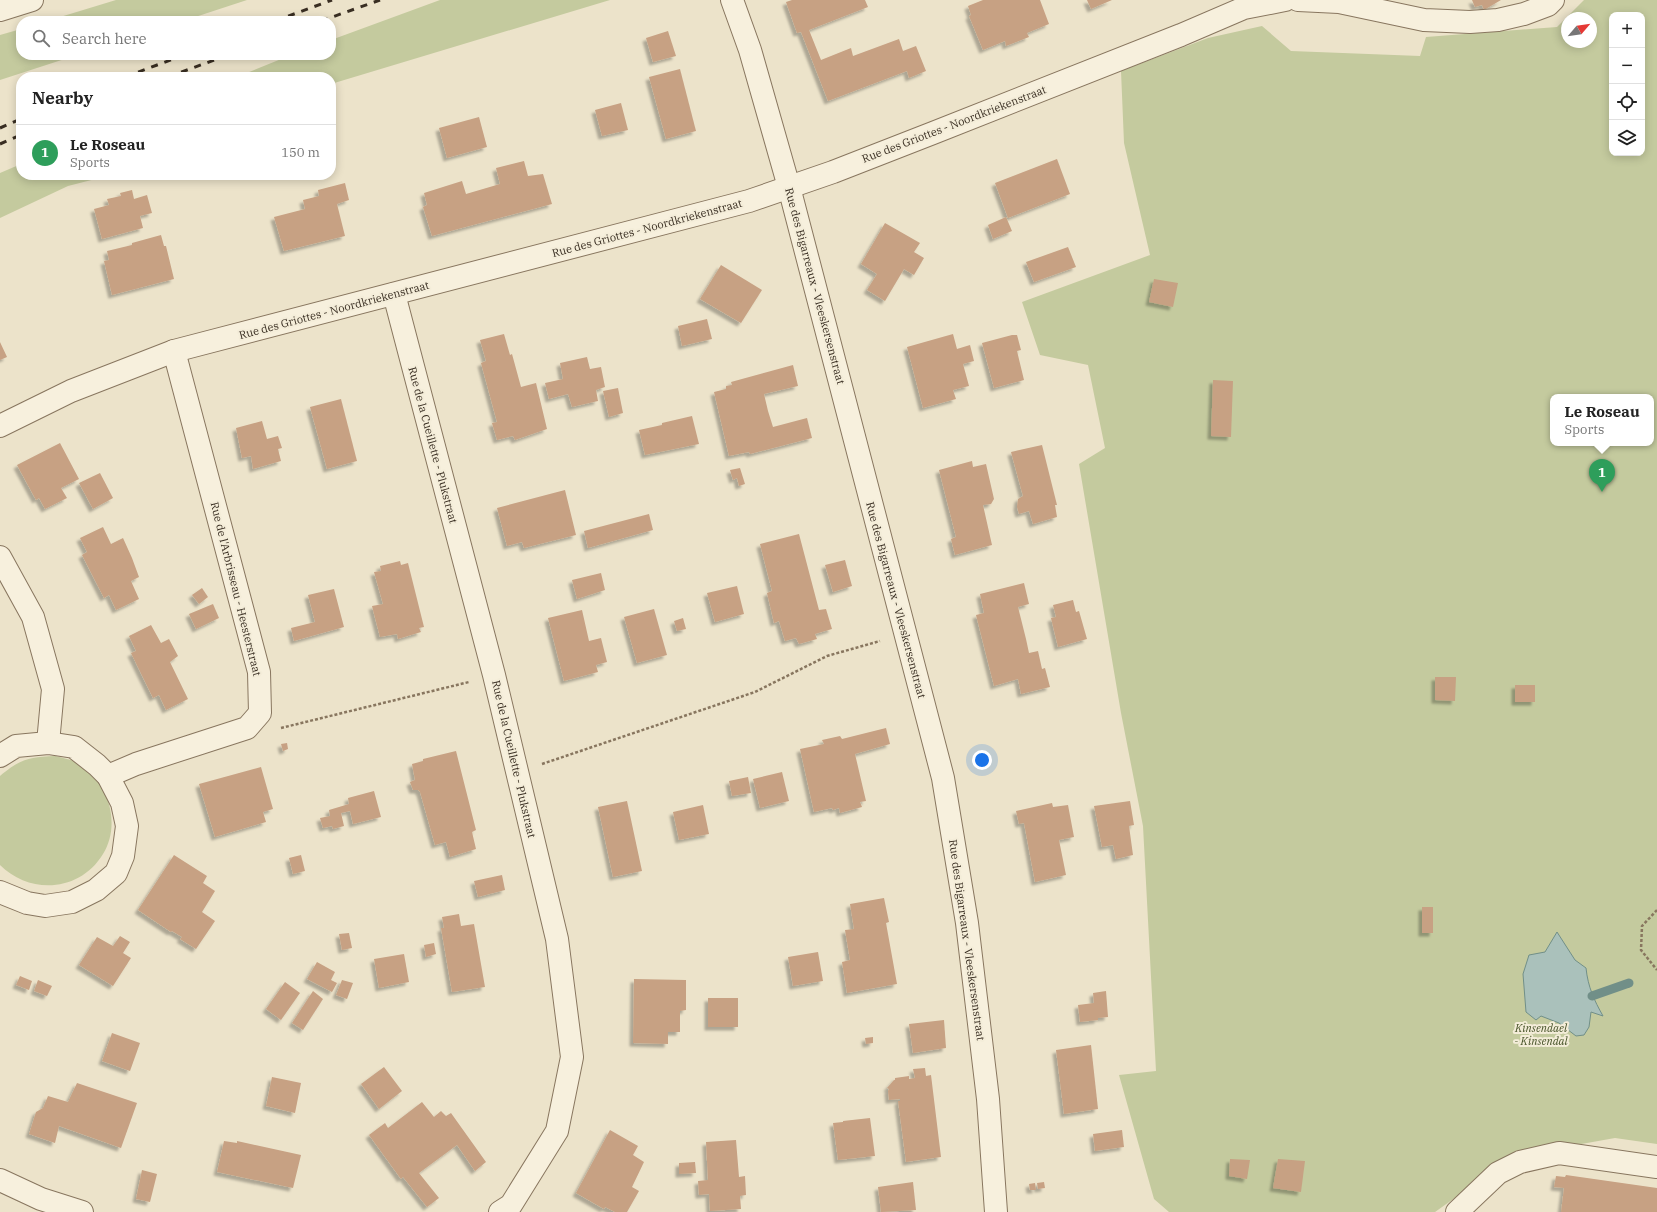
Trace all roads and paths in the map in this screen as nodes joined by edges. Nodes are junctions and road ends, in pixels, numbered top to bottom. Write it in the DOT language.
graph roads {
  1 [pos="32,0"];
  2 [pos="732,0"];
  3 [pos="1285,0"];
  4 [pos="1298,0"];
  5 [pos="1551,2"];
  6 [pos="0,10"];
  7 [pos="789,187"];
  8 [pos="394,294"];
  9 [pos="174,351"];
  10 [pos="0,426"];
  11 [pos="0,557"];
  12 [pos="905,633"];
  13 [pos="494,675"];
  14 [pos="247,728"];
  15 [pos="48,743"];
  16 [pos="0,756"];
  17 [pos="517,772"];
  18 [pos="108,776"];
  19 [pos="0,892"];
  20 [pos="1657,910"];
  21 [pos="1657,970"];
  22 [pos="1657,1167"];
  23 [pos="0,1180"];
  24 [pos="82,1212"];
  25 [pos="500,1212"];
  26 [pos="996,1212"];
  27 [pos="1457,1212"];
  1 -- 6 [label="street"];
  2 -- 7 [label="street, Rue des Bigarreaux - Vleeskersenstraat"];
  3 -- 7 [label="street, Rue des Griottes - Noordkriekenstraat"];
  4 -- 5 [label="street"];
  7 -- 8 [label="street, Rue des Griottes - Noordkriekenstraat"];
  7 -- 12 [label="street, Rue des Bigarreaux - Vleeskersenstraat"];
  8 -- 9 [label="street, Rue des Griottes - Noordkriekenstraat"];
  8 -- 13 [label="street, Rue de la Cueillette - Plukstraat"];
  9 -- 10 [label="street, Rue des Griottes - Noordkriekenstraat"];
  9 -- 14 [label="street, Rue de l'Arbrisseau - Heesterstraat"];
  11 -- 15 [label="street"];
  12 -- 17 [label="path"];
  12 -- 26 [label="street, Rue des Bigarreaux - Vleeskersenstraat"];
  13 -- 14 [label="path"];
  13 -- 17 [label="street, Rue de la Cueillette - Plukstraat"];
  14 -- 18 [label="street"];
  15 -- 16 [label="street"];
  15 -- 18 [label="street"];
  17 -- 25 [label="street, Rue de la Cueillette - Plukstraat"];
  18 -- 19 [label="street"];
  20 -- 21 [label="path"];
  22 -- 27 [label="street"];
  23 -- 24 [label="street"];
}
